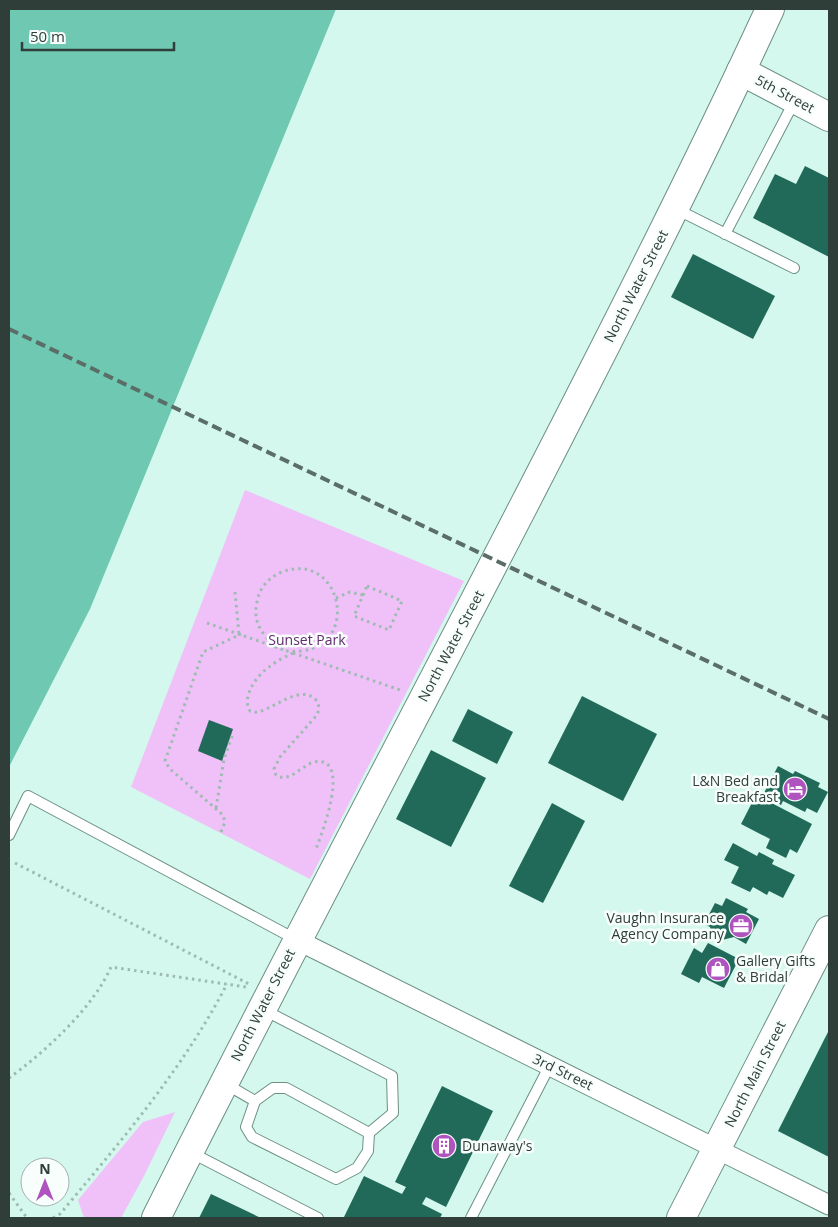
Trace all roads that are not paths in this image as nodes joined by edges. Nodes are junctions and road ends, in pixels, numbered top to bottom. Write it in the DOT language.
graph roads {
  1 [pos="770,9"];
  2 [pos="742,71"];
  3 [pos="795,99"];
  4 [pos="829,117"];
  5 [pos="675,209"];
  6 [pos="724,234"];
  7 [pos="794,268"];
  8 [pos="9,835"];
  9 [pos="829,930"];
  10 [pos="297,940"];
  11 [pos="258,998"];
  12 [pos="550,1065"];
  13 [pos="224,1082"];
  14 [pos="255,1100"];
  15 [pos="369,1133"];
  16 [pos="717,1148"];
  17 [pos="189,1151"];
  18 [pos="829,1205"];
  19 [pos="156,1218"];
  20 [pos="318,1218"];
  21 [pos="471,1218"];
  22 [pos="681,1218"];
  1 -- 2 [label="street, North Water Street"];
  2 -- 3 [label="street, 5th Street"];
  2 -- 5 [label="street, North Water Street"];
  3 -- 4 [label="street, 5th Street"];
  3 -- 6 [label="lane"];
  5 -- 6 [label="lane"];
  5 -- 10 [label="street, North Water Street"];
  6 -- 7 [label="lane"];
  8 -- 10 [label="lane"];
  9 -- 16 [label="street, North Main Street"];
  10 -- 11 [label="street, North Water Street"];
  10 -- 12 [label="street, 3rd Street"];
  11 -- 13 [label="street, North Water Street"];
  11 -- 15 [label="lane"];
  12 -- 16 [label="street, 3rd Street"];
  12 -- 21 [label="lane"];
  13 -- 14 [label="lane"];
  13 -- 17 [label="street, North Water Street"];
  14 -- 15 [label="lane"];
  14 -- 15 [label="lane"];
  16 -- 18 [label="street, 3rd Street"];
  16 -- 22 [label="street, North Main Street"];
  17 -- 19 [label="street, North Water Street"];
  17 -- 20 [label="lane"];
}
